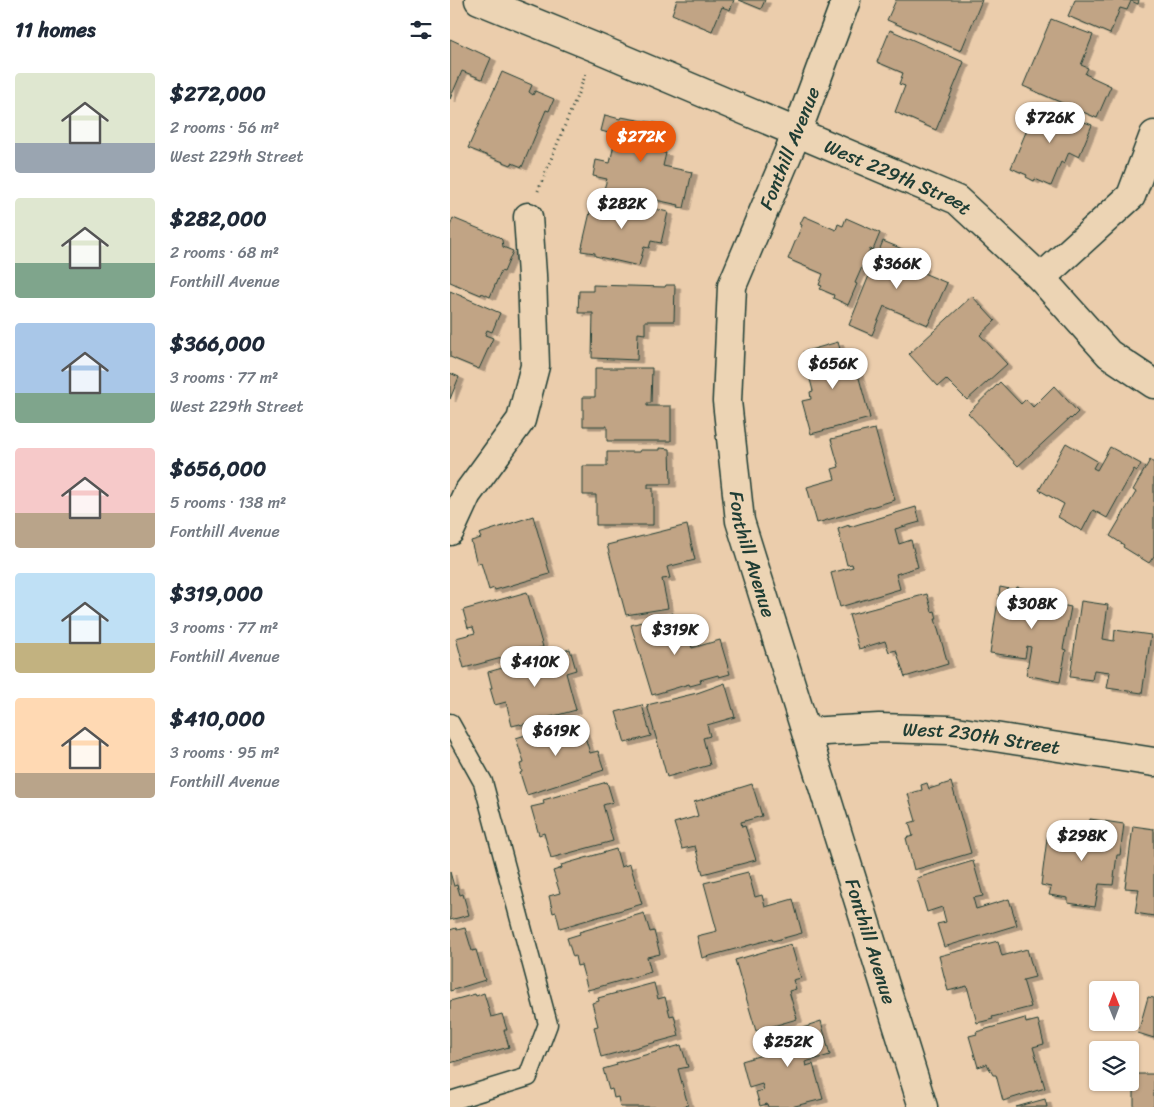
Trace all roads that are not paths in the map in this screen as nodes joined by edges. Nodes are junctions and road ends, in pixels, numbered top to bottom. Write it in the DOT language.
graph roads {
  1 [pos="479,0"];
  2 [pos="846,0"];
  3 [pos="797,132"];
  4 [pos="1154,134"];
  5 [pos="528,217"];
  6 [pos="1041,278"];
  7 [pos="1154,384"];
  8 [pos="450,532"];
  9 [pos="450,723"];
  10 [pos="807,732"];
  11 [pos="1154,762"];
  12 [pos="450,1100"];
  13 [pos="924,1107"];
  1 -- 3 [label="street, West 229th Street"];
  2 -- 3 [label="street, Fonthill Avenue"];
  3 -- 6 [label="street, West 229th Street"];
  3 -- 10 [label="street, Fonthill Avenue"];
  4 -- 6 [label="street"];
  5 -- 8 [label="street"];
  6 -- 7 [label="street, West 229th Street"];
  9 -- 12 [label="lane"];
  10 -- 11 [label="street, West 230th Street"];
  10 -- 13 [label="street, Fonthill Avenue"];
}
